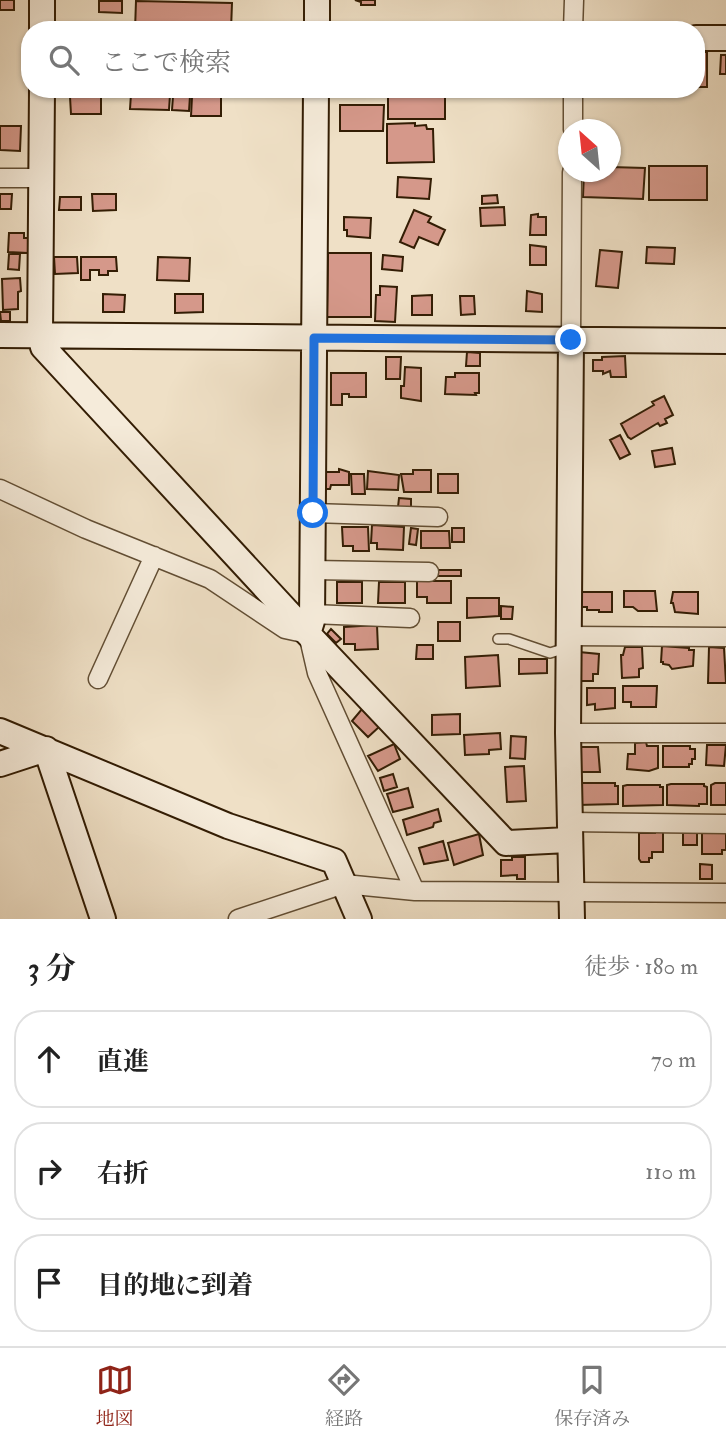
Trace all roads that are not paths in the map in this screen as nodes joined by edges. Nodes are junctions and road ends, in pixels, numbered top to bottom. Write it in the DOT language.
graph roads {
  1 [pos="42,0"];
  2 [pos="317,0"];
  3 [pos="574,0"];
  4 [pos="42,21"];
  5 [pos="317,21"];
  6 [pos="573,21"];
  7 [pos="705,38"];
  8 [pos="726,38"];
  9 [pos="42,98"];
  10 [pos="316,98"];
  11 [pos="573,98"];
  12 [pos="573,119"];
  13 [pos="0,178"];
  14 [pos="41,178"];
  15 [pos="572,182"];
  16 [pos="0,335"];
  17 [pos="40,335"];
  18 [pos="314,338"];
  19 [pos="571,340"];
  20 [pos="726,341"];
  21 [pos="0,489"];
  22 [pos="313,513"];
  23 [pos="438,517"];
  24 [pos="154,556"];
  25 [pos="313,570"];
  26 [pos="429,572"];
  27 [pos="410,618"];
  28 [pos="310,624"];
  29 [pos="726,637"];
  30 [pos="498,639"];
  31 [pos="568,642"];
  32 [pos="97,679"];
  33 [pos="0,732"];
  34 [pos="568,733"];
  35 [pos="726,733"];
  36 [pos="46,749"];
  37 [pos="0,765"];
  38 [pos="726,824"];
  39 [pos="569,831"];
  40 [pos="344,884"];
  41 [pos="415,891"];
  42 [pos="572,893"];
  43 [pos="726,893"];
  44 [pos="103,919"];
  45 [pos="238,919"];
  46 [pos="359,919"];
  47 [pos="572,919"];
  1 -- 4 [label="street"];
  2 -- 5 [label="street"];
  3 -- 6 [label="street"];
  7 -- 8 [label="street"];
  9 -- 14 [label="street"];
  10 -- 18 [label="street"];
  11 -- 12 [label="street"];
  13 -- 14 [label="street"];
  14 -- 17 [label="street"];
  15 -- 19 [label="street"];
  16 -- 17 [label="street"];
  17 -- 18 [label="street"];
  17 -- 28 [label="street"];
  18 -- 19 [label="street"];
  18 -- 22 [label="street"];
  19 -- 20 [label="street"];
  19 -- 31 [label="street"];
  21 -- 24 [label="street"];
  22 -- 23 [label="street"];
  22 -- 25 [label="street"];
  24 -- 28 [label="street"];
  24 -- 32 [label="street"];
  25 -- 26 [label="street"];
  25 -- 28 [label="street"];
  27 -- 28 [label="street"];
  28 -- 39 [label="street"];
  28 -- 41 [label="street"];
  29 -- 31 [label="street"];
  30 -- 31 [label="lane"];
  31 -- 34 [label="street"];
  33 -- 36 [label="street"];
  34 -- 35 [label="street"];
  34 -- 39 [label="street"];
  36 -- 37 [label="street"];
  36 -- 40 [label="street"];
  36 -- 44 [label="street"];
  38 -- 39 [label="street"];
  39 -- 42 [label="street"];
  40 -- 41 [label="street"];
  40 -- 45 [label="street"];
  40 -- 46 [label="street"];
  41 -- 42 [label="street"];
  42 -- 43 [label="street"];
  42 -- 47 [label="street"];
}
